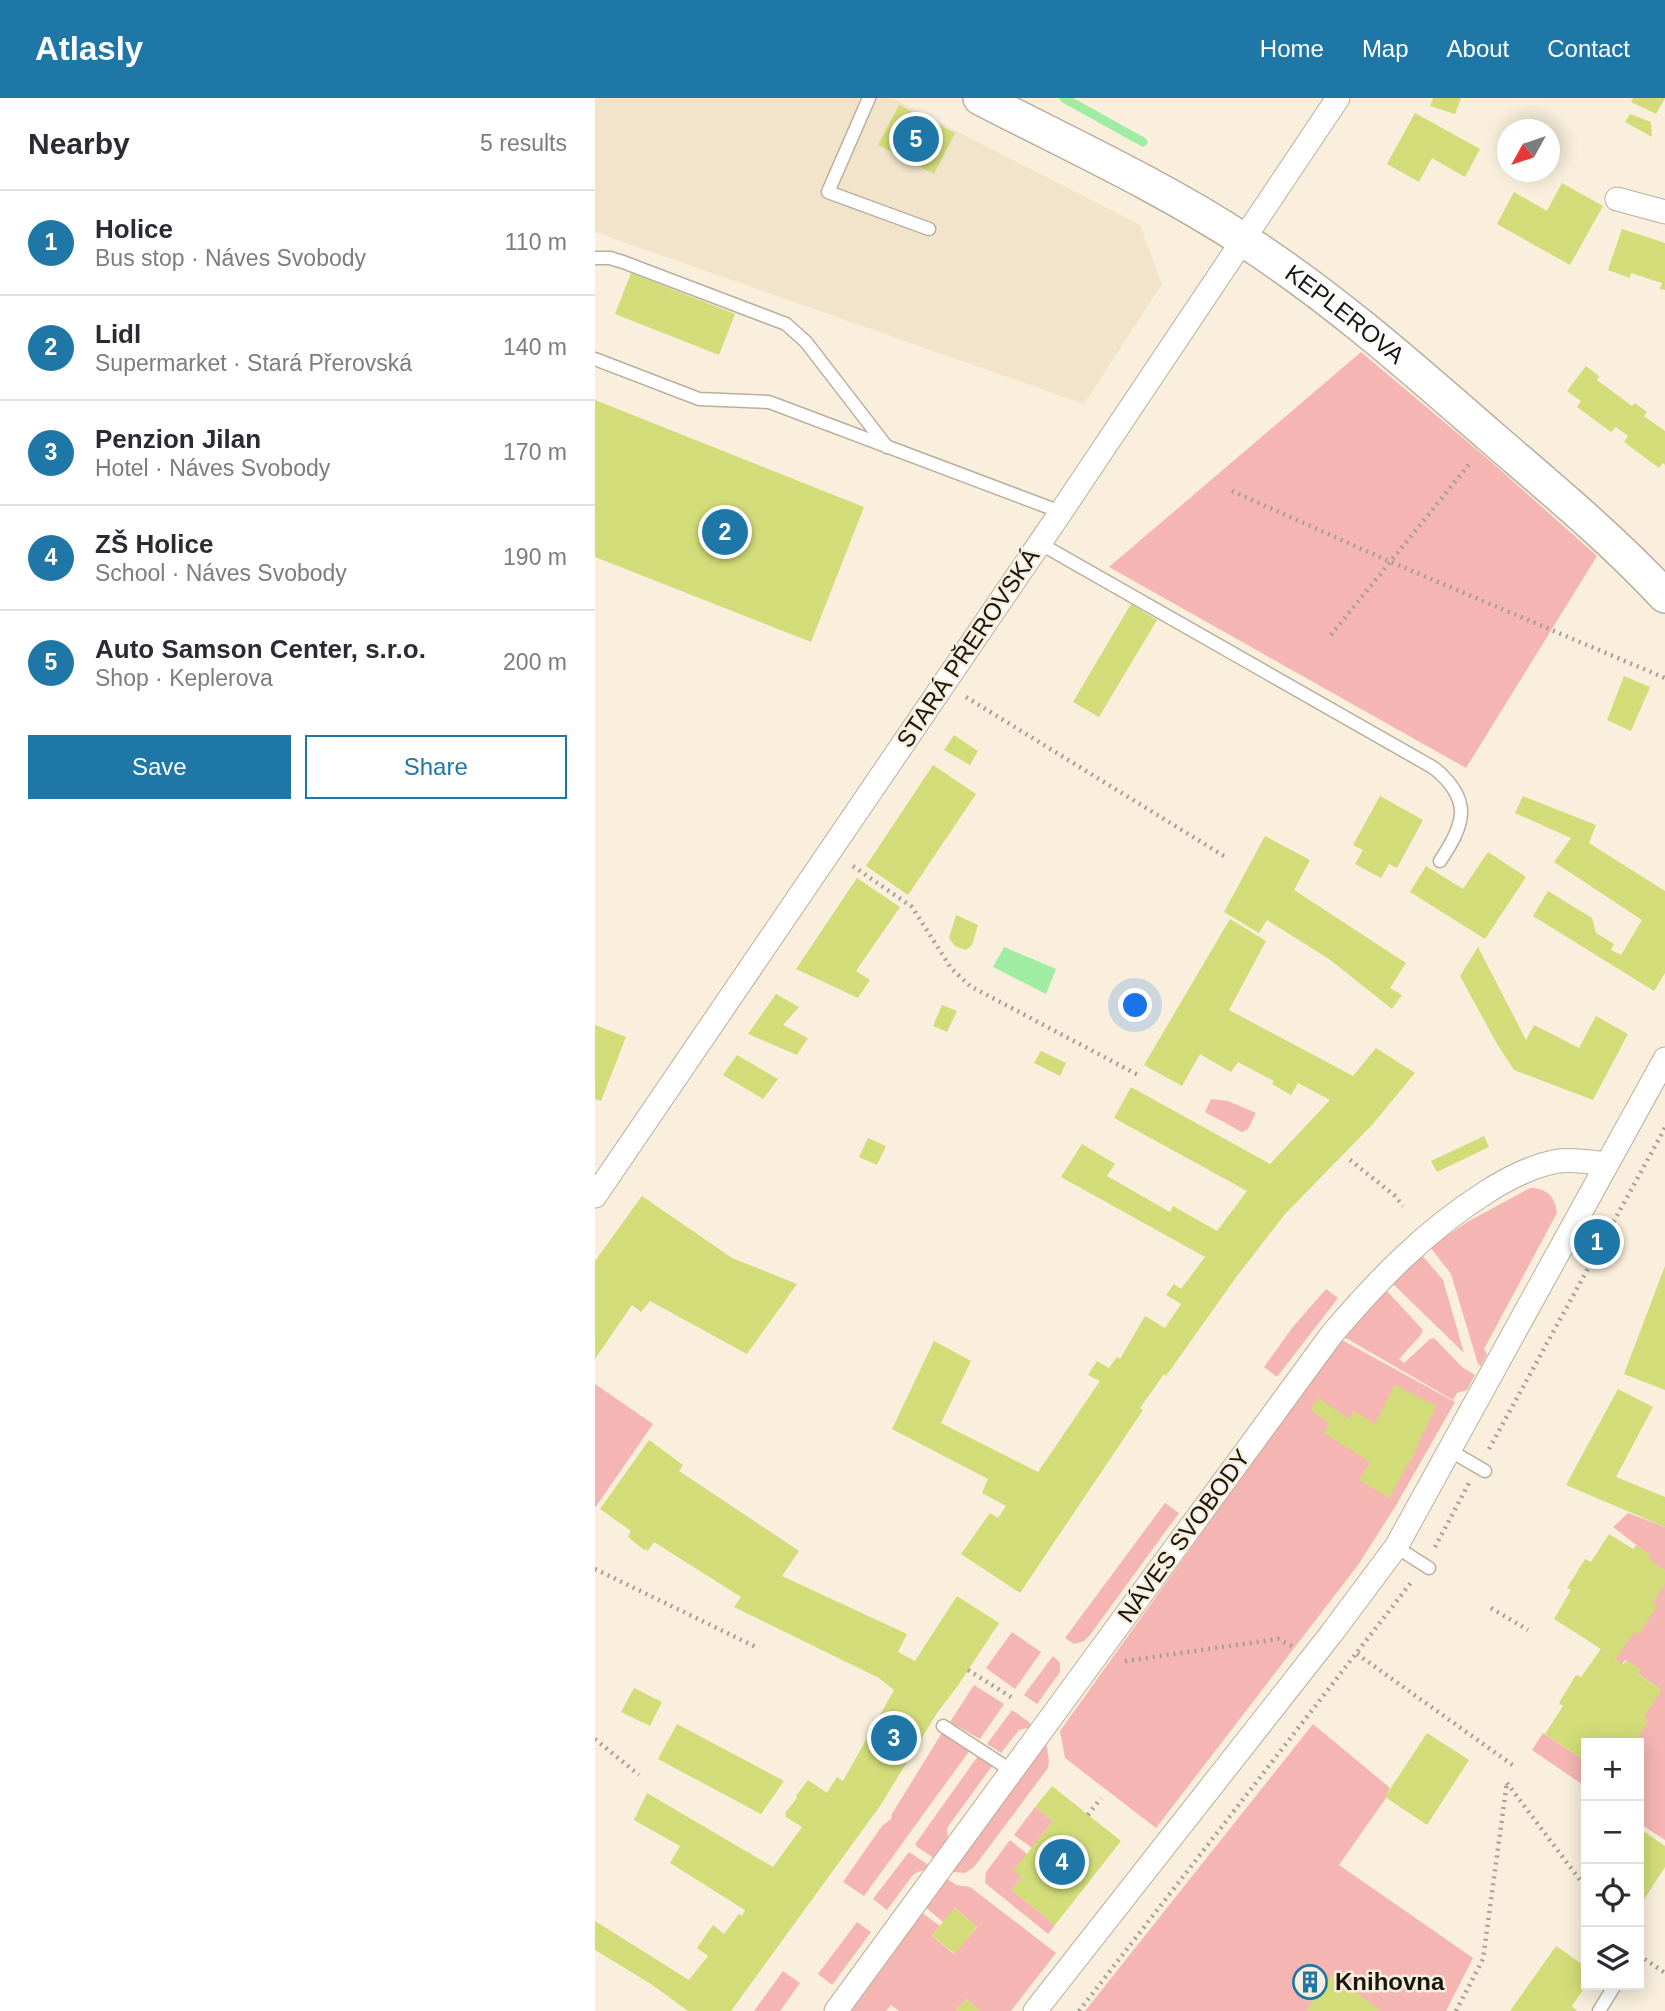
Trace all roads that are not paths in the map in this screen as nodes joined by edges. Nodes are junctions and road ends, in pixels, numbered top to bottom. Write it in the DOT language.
graph roads {
  1 [pos="869,98"];
  2 [pos="980,98"];
  3 [pos="1338,98"];
  4 [pos="1617,199"];
  5 [pos="1665,212"];
  6 [pos="929,229"];
  7 [pos="1243,239"];
  8 [pos="595,258"];
  9 [pos="595,359"];
  10 [pos="887,447"];
  11 [pos="1061,512"];
  12 [pos="1039,543"];
  13 [pos="1665,596"];
  14 [pos="1440,861"];
  15 [pos="1665,1059"];
  16 [pos="1606,1164"];
  17 [pos="596,1193"];
  18 [pos="1449,1450"];
  19 [pos="1481,1469"];
  20 [pos="1396,1547"];
  21 [pos="1427,1567"];
  22 [pos="943,1726"];
  23 [pos="1011,1771"];
  24 [pos="1612,1990"];
  25 [pos="836,2011"];
  26 [pos="1035,2011"];
  27 [pos="1599,2011"];
  1 -- 6 [label="lane"];
  2 -- 7 [label="main road, KEPLEROVA"];
  3 -- 7 [label="street, STARÁ PŘEROVSKÁ"];
  4 -- 5 [label="street"];
  7 -- 11 [label="street, STARÁ PŘEROVSKÁ"];
  7 -- 13 [label="main road, KEPLEROVA"];
  8 -- 10 [label="lane"];
  9 -- 10 [label="lane"];
  10 -- 11 [label="lane"];
  11 -- 12 [label="street, STARÁ PŘEROVSKÁ"];
  12 -- 14 [label="lane"];
  12 -- 17 [label="street, STARÁ PŘEROVSKÁ"];
  15 -- 16 [label="street"];
  16 -- 18 [label="street"];
  16 -- 23 [label="street, NÁVES SVOBODY"];
  18 -- 19 [label="lane"];
  18 -- 20 [label="street"];
  20 -- 21 [label="lane"];
  20 -- 26 [label="street"];
  22 -- 23 [label="lane"];
  23 -- 25 [label="street, NÁVES SVOBODY"];
  24 -- 27 [label="lane"];
}
